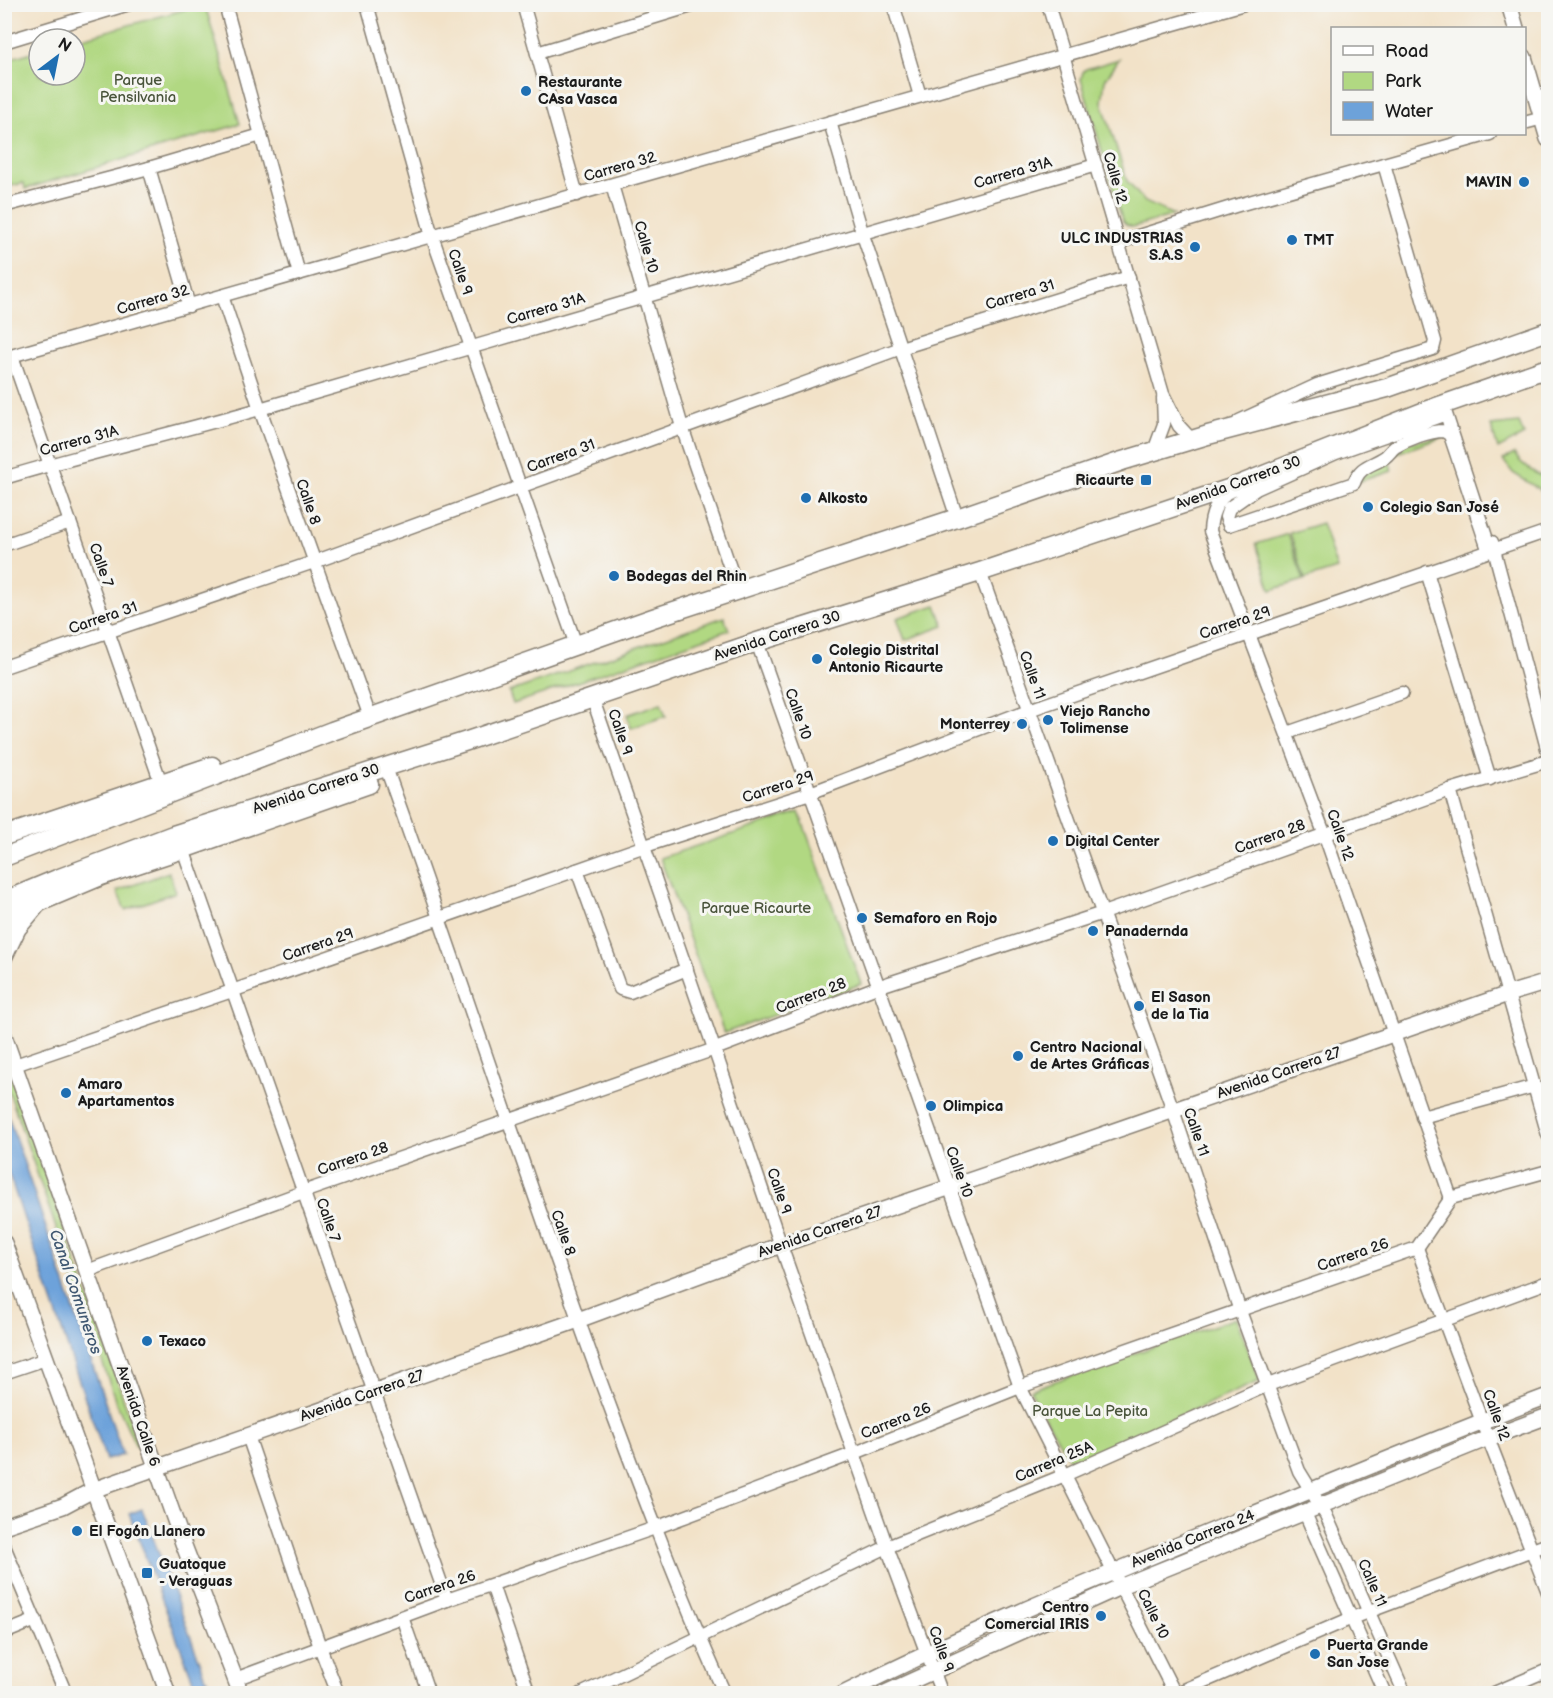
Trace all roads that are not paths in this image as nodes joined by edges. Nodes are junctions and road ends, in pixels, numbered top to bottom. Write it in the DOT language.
graph roads {
  1 [pos="129,4"];
  2 [pos="225,4"];
  3 [pos="367,4"];
  4 [pos="523,4"];
  5 [pos="698,4"];
  6 [pos="892,4"];
  7 [pos="1048,4"];
  8 [pos="1244,4"];
  9 [pos="1509,4"];
  10 [pos="101,8"];
  11 [pos="1516,27"];
  12 [pos="4,42"];
  13 [pos="537,53"];
  14 [pos="1063,55"];
  15 [pos="1526,63"];
  16 [pos="920,96"];
  17 [pos="1543,118"];
  18 [pos="830,122"];
  19 [pos="1526,122"];
  20 [pos="261,135"];
  21 [pos="1486,135"];
  22 [pos="1548,139"];
  23 [pos="1384,164"];
  24 [pos="1096,165"];
  25 [pos="149,168"];
  26 [pos="612,185"];
  27 [pos="577,195"];
  28 [pos="4,206"];
  29 [pos="862,232"];
  30 [pos="432,236"];
  31 [pos="1119,242"];
  32 [pos="299,274"];
  33 [pos="1129,277"];
  34 [pos="222,296"];
  35 [pos="644,296"];
  36 [pos="189,306"];
  37 [pos="1548,331"];
  38 [pos="471,347"];
  39 [pos="901,348"];
  40 [pos="8,357"];
  41 [pos="1548,368"];
  42 [pos="1163,394"];
  43 [pos="260,409"];
  44 [pos="682,426"];
  45 [pos="1456,432"];
  46 [pos="1200,438"];
  47 [pos="1154,451"];
  48 [pos="50,464"];
  49 [pos="4,478"];
  50 [pos="520,487"];
  51 [pos="1231,488"];
  52 [pos="957,518"];
  53 [pos="70,522"];
  54 [pos="1548,531"];
  55 [pos="1484,536"];
  56 [pos="4,545"];
  57 [pos="1494,548"];
  58 [pos="314,562"];
  59 [pos="980,572"];
  60 [pos="1427,572"];
  61 [pos="738,591"];
  62 [pos="108,632"];
  63 [pos="1248,634"];
  64 [pos="757,642"];
  65 [pos="576,645"];
  66 [pos="4,667"];
  67 [pos="1402,693"];
  68 [pos="592,697"];
  69 [pos="1029,710"];
  70 [pos="370,717"];
  71 [pos="332,731"];
  72 [pos="1287,733"];
  73 [pos="467,741"];
  74 [pos="1548,752"];
  75 [pos="1548,761"];
  76 [pos="389,776"];
  77 [pos="1490,779"];
  78 [pos="161,783"];
  79 [pos="1450,790"];
  80 [pos="810,793"];
  81 [pos="1324,833"];
  82 [pos="4,836"];
  83 [pos="645,846"];
  84 [pos="183,849"];
  85 [pos="4,857"];
  86 [pos="577,870"];
  87 [pos="4,901"];
  88 [pos="41,902"];
  89 [pos="1103,913"];
  90 [pos="438,918"];
  91 [pos="4,922"];
  92 [pos="4,958"];
  93 [pos="687,969"];
  94 [pos="1548,982"];
  95 [pos="877,987"];
  96 [pos="232,991"];
  97 [pos="1508,994"];
  98 [pos="1394,1033"];
  99 [pos="4,1036"];
  100 [pos="715,1049"];
  101 [pos="15,1065"];
  102 [pos="1534,1086"];
  103 [pos="1173,1110"];
  104 [pos="1422,1117"];
  105 [pos="508,1120"];
  106 [pos="1548,1136"];
  107 [pos="1548,1171"];
  108 [pos="949,1188"];
  109 [pos="303,1192"];
  110 [pos="1451,1198"];
  111 [pos="4,1243"];
  112 [pos="781,1245"];
  113 [pos="1417,1248"];
  114 [pos="87,1271"];
  115 [pos="1548,1282"];
  116 [pos="1240,1311"];
  117 [pos="1444,1319"];
  118 [pos="578,1320"];
  119 [pos="46,1359"];
  120 [pos="4,1373"];
  121 [pos="1268,1385"];
  122 [pos="1020,1387"];
  123 [pos="373,1392"];
  124 [pos="1548,1396"];
  125 [pos="1548,1416"];
  126 [pos="1482,1421"];
  127 [pos="248,1436"];
  128 [pos="1488,1438"];
  129 [pos="855,1454"];
  130 [pos="156,1468"];
  131 [pos="1065,1475"];
  132 [pos="93,1490"];
  133 [pos="1311,1491"];
  134 [pos="1321,1506"];
  135 [pos="1305,1513"];
  136 [pos="4,1515"];
  137 [pos="4,1526"];
  138 [pos="655,1528"];
  139 [pos="1548,1544"];
  140 [pos="4,1546"];
  141 [pos="887,1547"];
  142 [pos="1531,1551"];
  143 [pos="1115,1571"];
  144 [pos="492,1585"];
  145 [pos="1122,1586"];
  146 [pos="1548,1592"];
  147 [pos="447,1600"];
  148 [pos="1369,1613"];
  149 [pos="402,1617"];
  150 [pos="1352,1618"];
  151 [pos="36,1620"];
  152 [pos="4,1633"];
  153 [pos="699,1637"];
  154 [pos="320,1647"];
  155 [pos="927,1652"];
  156 [pos="934,1669"];
  157 [pos="1548,1671"];
  158 [pos="235,1678"];
  159 [pos="66,1694"];
  160 [pos="168,1694"];
  161 [pos="241,1694"];
  162 [pos="338,1694"];
  163 [pos="429,1694"];
  164 [pos="529,1694"];
  165 [pos="581,1694"];
  166 [pos="725,1694"];
  167 [pos="843,1694"];
  168 [pos="883,1694"];
  169 [pos="942,1694"];
  170 [pos="1175,1694"];
  171 [pos="1385,1694"];
  172 [pos="1405,1694"];
  173 [pos="1492,1694"];
  1 -- 10 [label="street"];
  2 -- 20 [label="street"];
  3 -- 30 [label="street, Calle 9"];
  4 -- 13 [label="street"];
  5 -- 13 [label="street"];
  6 -- 16 [label="street"];
  7 -- 14 [label="street, Calle 12"];
  8 -- 14 [label="street, Carrera 32"];
  9 -- 11 [label="main road"];
  10 -- 12 [label="street"];
  13 -- 27 [label="street"];
  14 -- 16 [label="street, Carrera 32"];
  14 -- 24 [label="street, Calle 12"];
  15 -- 17 [label="main road"];
  16 -- 18 [label="street, Carrera 32"];
  17 -- 19 [label="street"];
  17 -- 22 [label="main road"];
  18 -- 26 [label="street, Carrera 32"];
  18 -- 29 [label="street"];
  20 -- 25 [label="street"];
  20 -- 32 [label="street"];
  21 -- 23 [label="street"];
  23 -- 31 [label="street"];
  23 -- 46 [label="street"];
  24 -- 29 [label="street, Carrera 31A"];
  24 -- 31 [label="street, Calle 12"];
  25 -- 28 [label="street"];
  25 -- 36 [label="street"];
  26 -- 27 [label="street, Carrera 32"];
  26 -- 35 [label="street, Calle 10"];
  27 -- 30 [label="street, Carrera 32"];
  29 -- 35 [label="street, Carrera 31A"];
  29 -- 39 [label="street"];
  30 -- 32 [label="street, Carrera 32"];
  30 -- 38 [label="street, Calle 9"];
  31 -- 33 [label="street, Calle 12"];
  32 -- 34 [label="street, Carrera 32"];
  33 -- 39 [label="street, Carrera 31"];
  33 -- 42 [label="street, Calle 12"];
  34 -- 36 [label="street, Carrera 32"];
  34 -- 43 [label="street, Calle 8"];
  35 -- 38 [label="street, Carrera 31A"];
  35 -- 44 [label="street, Calle 10"];
  36 -- 40 [label="street, Carrera 32"];
  37 -- 46 [label="highway"];
  38 -- 43 [label="street, Carrera 31A"];
  38 -- 50 [label="street, Calle 9"];
  39 -- 44 [label="street, Carrera 31"];
  39 -- 52 [label="street"];
  40 -- 48 [label="street, Calle 7"];
  41 -- 51 [label="highway, Avenida Carrera 30"];
  42 -- 46 [label="street, Calle 12"];
  42 -- 47 [label="street, Calle 12"];
  43 -- 48 [label="street, Carrera 31A"];
  43 -- 58 [label="street, Calle 8"];
  44 -- 50 [label="street, Carrera 31"];
  44 -- 61 [label="street, Calle 10"];
  45 -- 57 [label="street"];
  46 -- 47 [label="highway"];
  47 -- 52 [label="highway"];
  48 -- 49 [label="street, Carrera 31A"];
  48 -- 53 [label="street, Calle 7"];
  50 -- 58 [label="street, Carrera 31"];
  50 -- 65 [label="street, Calle 9"];
  51 -- 59 [label="highway, Avenida Carrera 30"];
  51 -- 63 [label="street, Calle 12"];
  52 -- 61 [label="highway"];
  53 -- 56 [label="street"];
  53 -- 62 [label="street, Calle 7"];
  54 -- 57 [label="street, Carrera 29"];
  55 -- 55 [label="street"];
  57 -- 60 [label="street, Carrera 29"];
  57 -- 74 [label="street"];
  58 -- 62 [label="street, Carrera 31"];
  58 -- 70 [label="street, Calle 8"];
  59 -- 64 [label="highway, Avenida Carrera 30"];
  59 -- 69 [label="street, Calle 11"];
  60 -- 63 [label="street, Carrera 29"];
  60 -- 77 [label="street"];
  61 -- 65 [label="highway"];
  62 -- 66 [label="street, Carrera 31"];
  62 -- 78 [label="street, Calle 7"];
  63 -- 69 [label="street, Carrera 29"];
  63 -- 72 [label="street, Calle 12"];
  64 -- 68 [label="highway, Avenida Carrera 30"];
  64 -- 80 [label="street, Calle 10"];
  65 -- 70 [label="highway"];
  67 -- 72 [label="street"];
  68 -- 73 [label="highway, Avenida Carrera 30"];
  68 -- 83 [label="street, Calle 9"];
  69 -- 80 [label="street, Carrera 29"];
  69 -- 89 [label="street, Calle 11"];
  70 -- 71 [label="highway"];
  71 -- 78 [label="highway"];
  71 -- 85 [label="highway"];
  72 -- 81 [label="street, Calle 12"];
  73 -- 76 [label="highway"];
  73 -- 87 [label="highway, Avenida Carrera 30"];
  75 -- 77 [label="street, Carrera 28"];
  76 -- 84 [label="highway"];
  76 -- 90 [label="street, Calle 8"];
  77 -- 79 [label="street, Carrera 28"];
  78 -- 82 [label="highway"];
  79 -- 81 [label="street, Carrera 28"];
  79 -- 97 [label="street"];
  80 -- 83 [label="street, Carrera 29"];
  80 -- 95 [label="street, Calle 10"];
  81 -- 89 [label="street, Carrera 28"];
  81 -- 98 [label="street, Calle 12"];
  83 -- 86 [label="street, Carrera 29"];
  83 -- 93 [label="street, Calle 9"];
  84 -- 88 [label="highway"];
  84 -- 96 [label="street, Calle 7"];
  86 -- 90 [label="street, Carrera 29"];
  86 -- 93 [label="street"];
  88 -- 91 [label="highway"];
  88 -- 92 [label="main road"];
  89 -- 95 [label="street, Carrera 28"];
  89 -- 103 [label="street, Calle 11"];
  90 -- 96 [label="street, Carrera 29"];
  90 -- 105 [label="street, Calle 8"];
  93 -- 100 [label="street, Calle 9"];
  94 -- 97 [label="main road, Avenida Carrera 27"];
  95 -- 100 [label="street, Carrera 28"];
  95 -- 108 [label="street, Calle 10"];
  96 -- 101 [label="street, Carrera 29"];
  96 -- 109 [label="street, Calle 7"];
  97 -- 98 [label="main road, Avenida Carrera 27"];
  97 -- 102 [label="street"];
  98 -- 103 [label="main road, Avenida Carrera 27"];
  98 -- 104 [label="street, Calle 12"];
  99 -- 101 [label="main road, Avenida Calle 6"];
  100 -- 105 [label="street, Carrera 28"];
  100 -- 112 [label="street, Calle 9"];
  101 -- 114 [label="main road, Avenida Calle 6"];
  102 -- 104 [label="street"];
  102 -- 106 [label="street"];
  103 -- 108 [label="main road, Avenida Carrera 27"];
  103 -- 116 [label="street, Calle 11"];
  104 -- 110 [label="street, Calle 12"];
  105 -- 109 [label="street, Carrera 28"];
  105 -- 118 [label="street, Calle 8"];
  107 -- 110 [label="street"];
  108 -- 112 [label="main road, Avenida Carrera 27"];
  108 -- 122 [label="street, Calle 10"];
  109 -- 114 [label="street, Carrera 28"];
  109 -- 123 [label="street, Calle 7"];
  110 -- 113 [label="street"];
  111 -- 119 [label="main road"];
  112 -- 118 [label="main road, Avenida Carrera 27"];
  112 -- 129 [label="street, Calle 9"];
  113 -- 116 [label="street, Carrera 26"];
  113 -- 117 [label="street, Calle 12"];
  114 -- 130 [label="main road, Avenida Calle 6"];
  115 -- 117 [label="street, Carrera 25A"];
  116 -- 121 [label="street, Calle 11"];
  116 -- 122 [label="street, Carrera 26"];
  117 -- 121 [label="street, Carrera 25A"];
  117 -- 126 [label="street, Calle 12"];
  118 -- 123 [label="main road, Avenida Carrera 27"];
  118 -- 138 [label="street, Calle 8"];
  119 -- 120 [label="street"];
  119 -- 132 [label="main road"];
  121 -- 131 [label="street, Carrera 25A"];
  121 -- 133 [label="street, Calle 11"];
  122 -- 129 [label="street, Carrera 26"];
  122 -- 131 [label="street, Calle 10"];
  123 -- 127 [label="main road, Avenida Carrera 27"];
  123 -- 147 [label="street, Calle 7"];
  124 -- 126 [label="main road, Avenida Carrera 24"];
  125 -- 128 [label="main road, Avenida Carrera 24"];
  126 -- 128 [label="street, Calle 12"];
  126 -- 133 [label="main road, Avenida Carrera 24"];
  127 -- 130 [label="main road, Avenida Carrera 27"];
  127 -- 154 [label="street"];
  128 -- 134 [label="main road, Avenida Carrera 24"];
  128 -- 142 [label="street, Calle 12"];
  129 -- 138 [label="street, Carrera 26"];
  129 -- 141 [label="street, Calle 9"];
  130 -- 132 [label="main road, Avenida Carrera 27"];
  130 -- 158 [label="main road, Avenida Calle 6"];
  131 -- 141 [label="street, Carrera 25A"];
  131 -- 143 [label="street, Calle 10"];
  132 -- 136 [label="main road, Avenida Carrera 27"];
  132 -- 137 [label="main road, Avenida Carrera 27"];
  132 -- 160 [label="main road"];
  133 -- 134 [label="street, Calle 11"];
  133 -- 143 [label="main road, Avenida Carrera 24"];
  134 -- 135 [label="main road, Avenida Carrera 24"];
  134 -- 148 [label="street, Calle 11"];
  135 -- 145 [label="main road, Avenida Carrera 24"];
  135 -- 150 [label="street"];
  138 -- 144 [label="street, Carrera 26"];
  138 -- 153 [label="street, Calle 8"];
  139 -- 142 [label="street"];
  140 -- 151 [label="street"];
  141 -- 153 [label="street, Carrera 25A"];
  141 -- 155 [label="street, Calle 9"];
  142 -- 146 [label="street, Calle 12"];
  142 -- 148 [label="street"];
  143 -- 145 [label="street, Calle 10"];
  143 -- 155 [label="main road, Avenida Carrera 24"];
  144 -- 147 [label="street, Carrera 26"];
  144 -- 164 [label="street"];
  145 -- 156 [label="main road, Avenida Carrera 24"];
  145 -- 170 [label="street, Calle 10"];
  147 -- 149 [label="street, Carrera 26"];
  148 -- 150 [label="street"];
  148 -- 172 [label="street, Calle 11"];
  149 -- 154 [label="street, Carrera 26"];
  149 -- 163 [label="street"];
  150 -- 170 [label="street"];
  150 -- 171 [label="street"];
  151 -- 152 [label="street"];
  151 -- 159 [label="street"];
  153 -- 165 [label="street, Carrera 25A"];
  153 -- 166 [label="street, Calle 8"];
  154 -- 158 [label="street, Carrera 26"];
  154 -- 162 [label="street"];
  155 -- 156 [label="street, Calle 9"];
  155 -- 167 [label="main road, Avenida Carrera 24"];
  156 -- 168 [label="main road, Avenida Carrera 24"];
  156 -- 169 [label="street, Calle 9"];
  157 -- 173 [label="street"];
  158 -- 161 [label="main road, Avenida Calle 6"];
}
